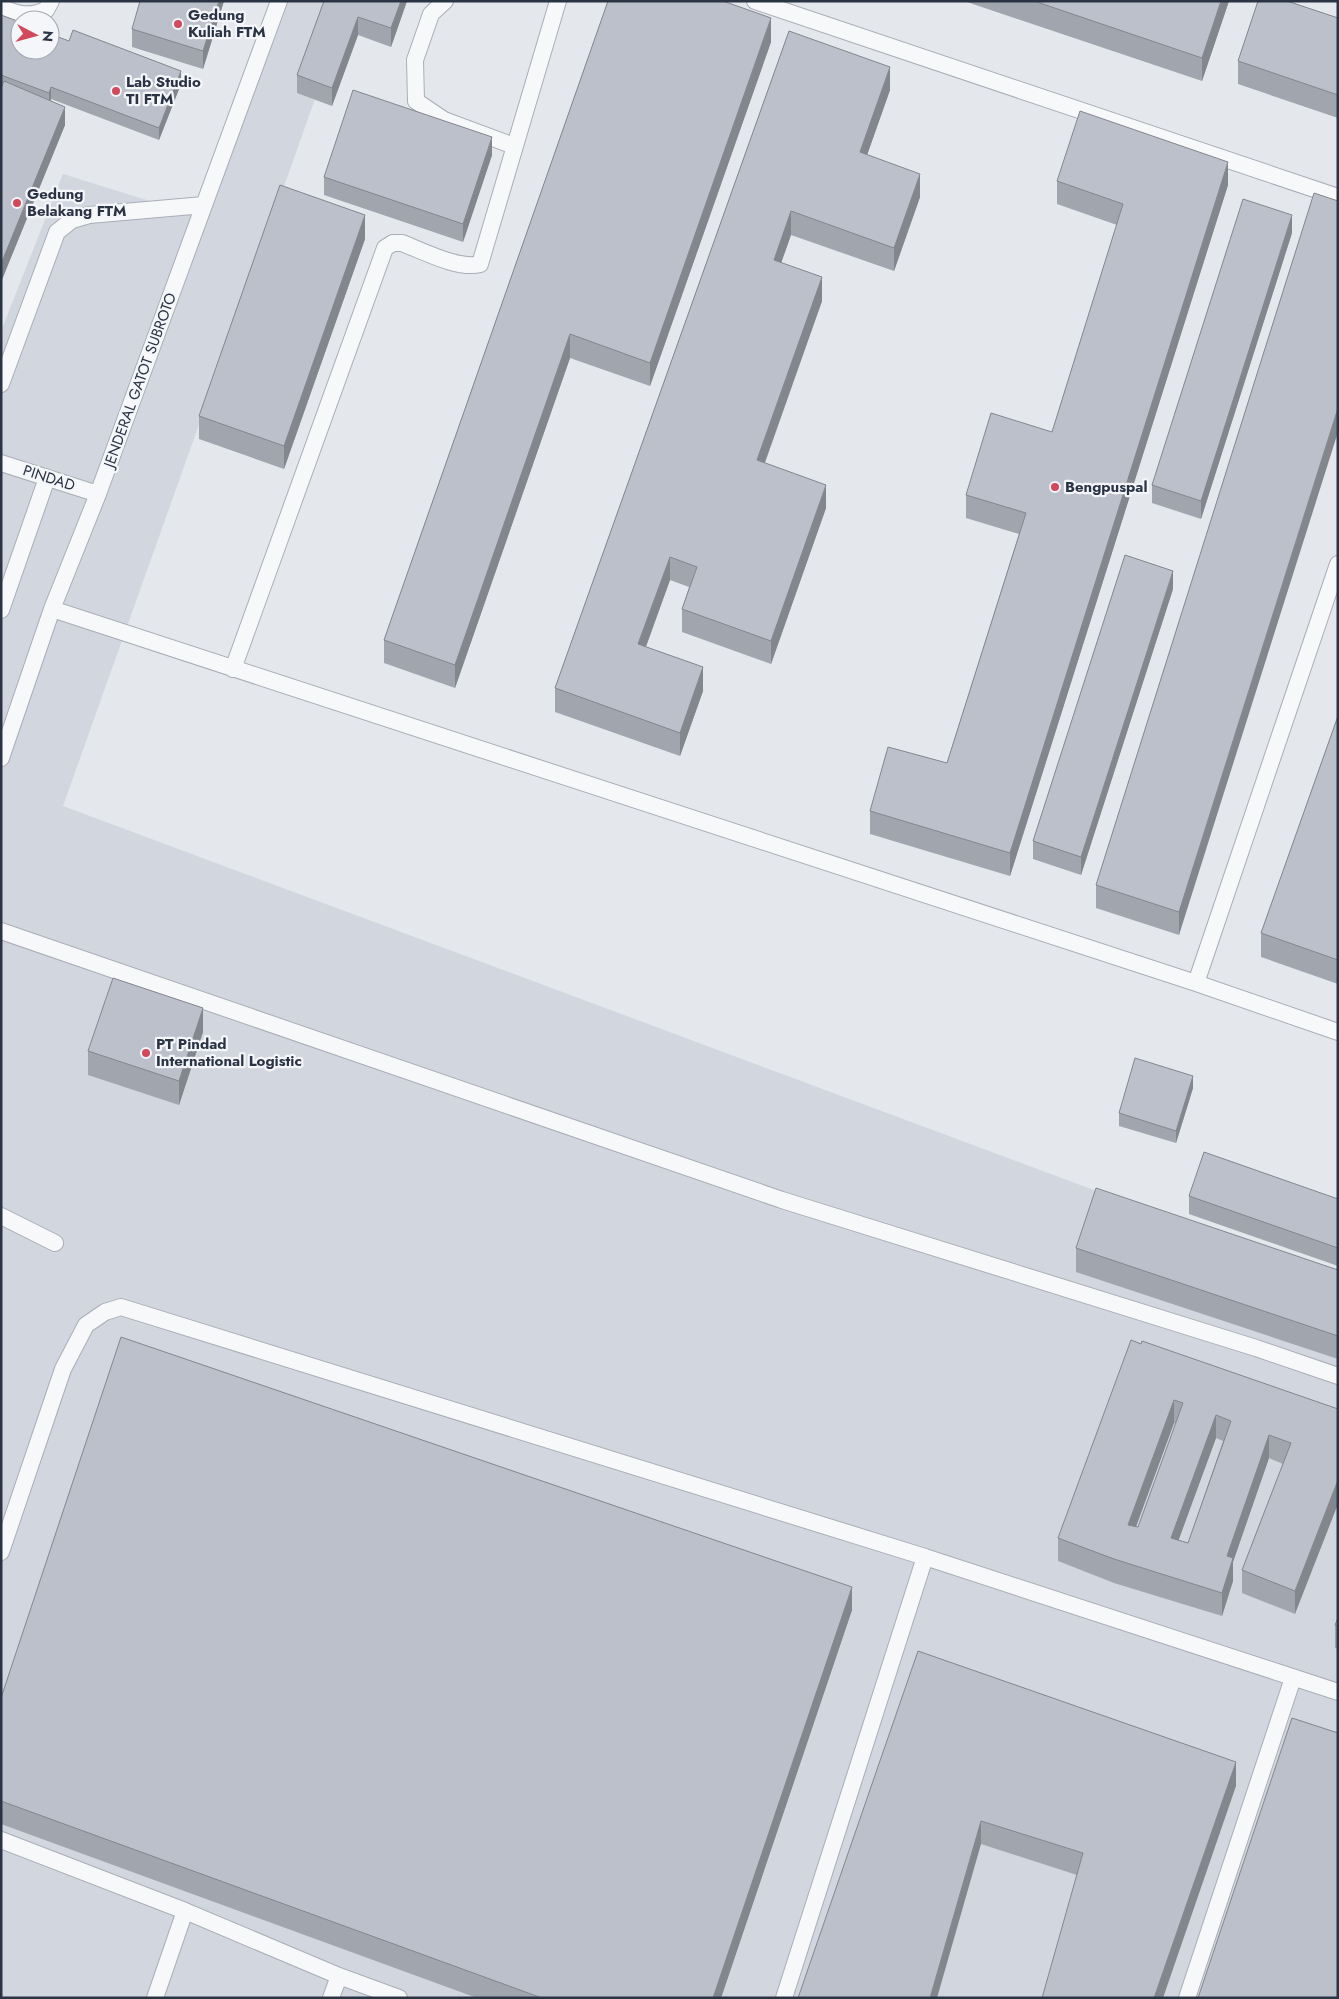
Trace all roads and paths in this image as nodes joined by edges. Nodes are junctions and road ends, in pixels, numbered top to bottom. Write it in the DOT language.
graph roads {
  1 [pos="51,1"];
  2 [pos="279,1"];
  3 [pos="445,1"];
  4 [pos="558,1"];
  5 [pos="755,1"];
  6 [pos="1,7"];
  7 [pos="514,146"];
  8 [pos="1338,197"];
  9 [pos="204,205"];
  10 [pos="1,384"];
  11 [pos="1,463"];
  12 [pos="47,478"];
  13 [pos="98,494"];
  14 [pos="1338,564"];
  15 [pos="52,609"];
  16 [pos="1,610"];
  17 [pos="233,669"];
  18 [pos="1,758"];
  19 [pos="1,931"];
  20 [pos="1196,983"];
  21 [pos="1338,1032"];
  22 [pos="1,1216"];
  23 [pos="55,1243"];
  24 [pos="1338,1376"];
  25 [pos="1,1552"];
  26 [pos="925,1557"];
  27 [pos="1293,1678"];
  28 [pos="1338,1692"];
  29 [pos="1,1840"];
  30 [pos="184,1911"];
  31 [pos="339,1976"];
  32 [pos="155,1998"];
  33 [pos="331,1998"];
  34 [pos="399,1998"];
  35 [pos="784,1998"];
  36 [pos="1187,1998"];
  1 -- 6 [label="lane"];
  2 -- 9 [label="lane, JENDERAL GATOT SUBROTO"];
  3 -- 7 [label="lane"];
  4 -- 7 [label="lane"];
  5 -- 8 [label="lane"];
  7 -- 17 [label="lane"];
  9 -- 10 [label="lane"];
  9 -- 13 [label="lane, JENDERAL GATOT SUBROTO"];
  11 -- 12 [label="lane, PINDAD"];
  12 -- 13 [label="lane, PINDAD"];
  12 -- 16 [label="lane"];
  13 -- 15 [label="lane, JENDERAL GATOT SUBROTO"];
  14 -- 20 [label="lane"];
  15 -- 17 [label="lane"];
  15 -- 18 [label="lane, JENDERAL GATOT SUBROTO"];
  17 -- 20 [label="lane"];
  19 -- 24 [label="lane"];
  20 -- 21 [label="lane"];
  22 -- 23 [label="lane"];
  25 -- 26 [label="lane"];
  26 -- 27 [label="lane"];
  26 -- 35 [label="lane"];
  27 -- 28 [label="lane"];
  27 -- 36 [label="lane"];
  29 -- 30 [label="lane"];
  30 -- 31 [label="lane"];
  30 -- 32 [label="lane"];
  31 -- 33 [label="lane"];
  31 -- 34 [label="lane"];
}
